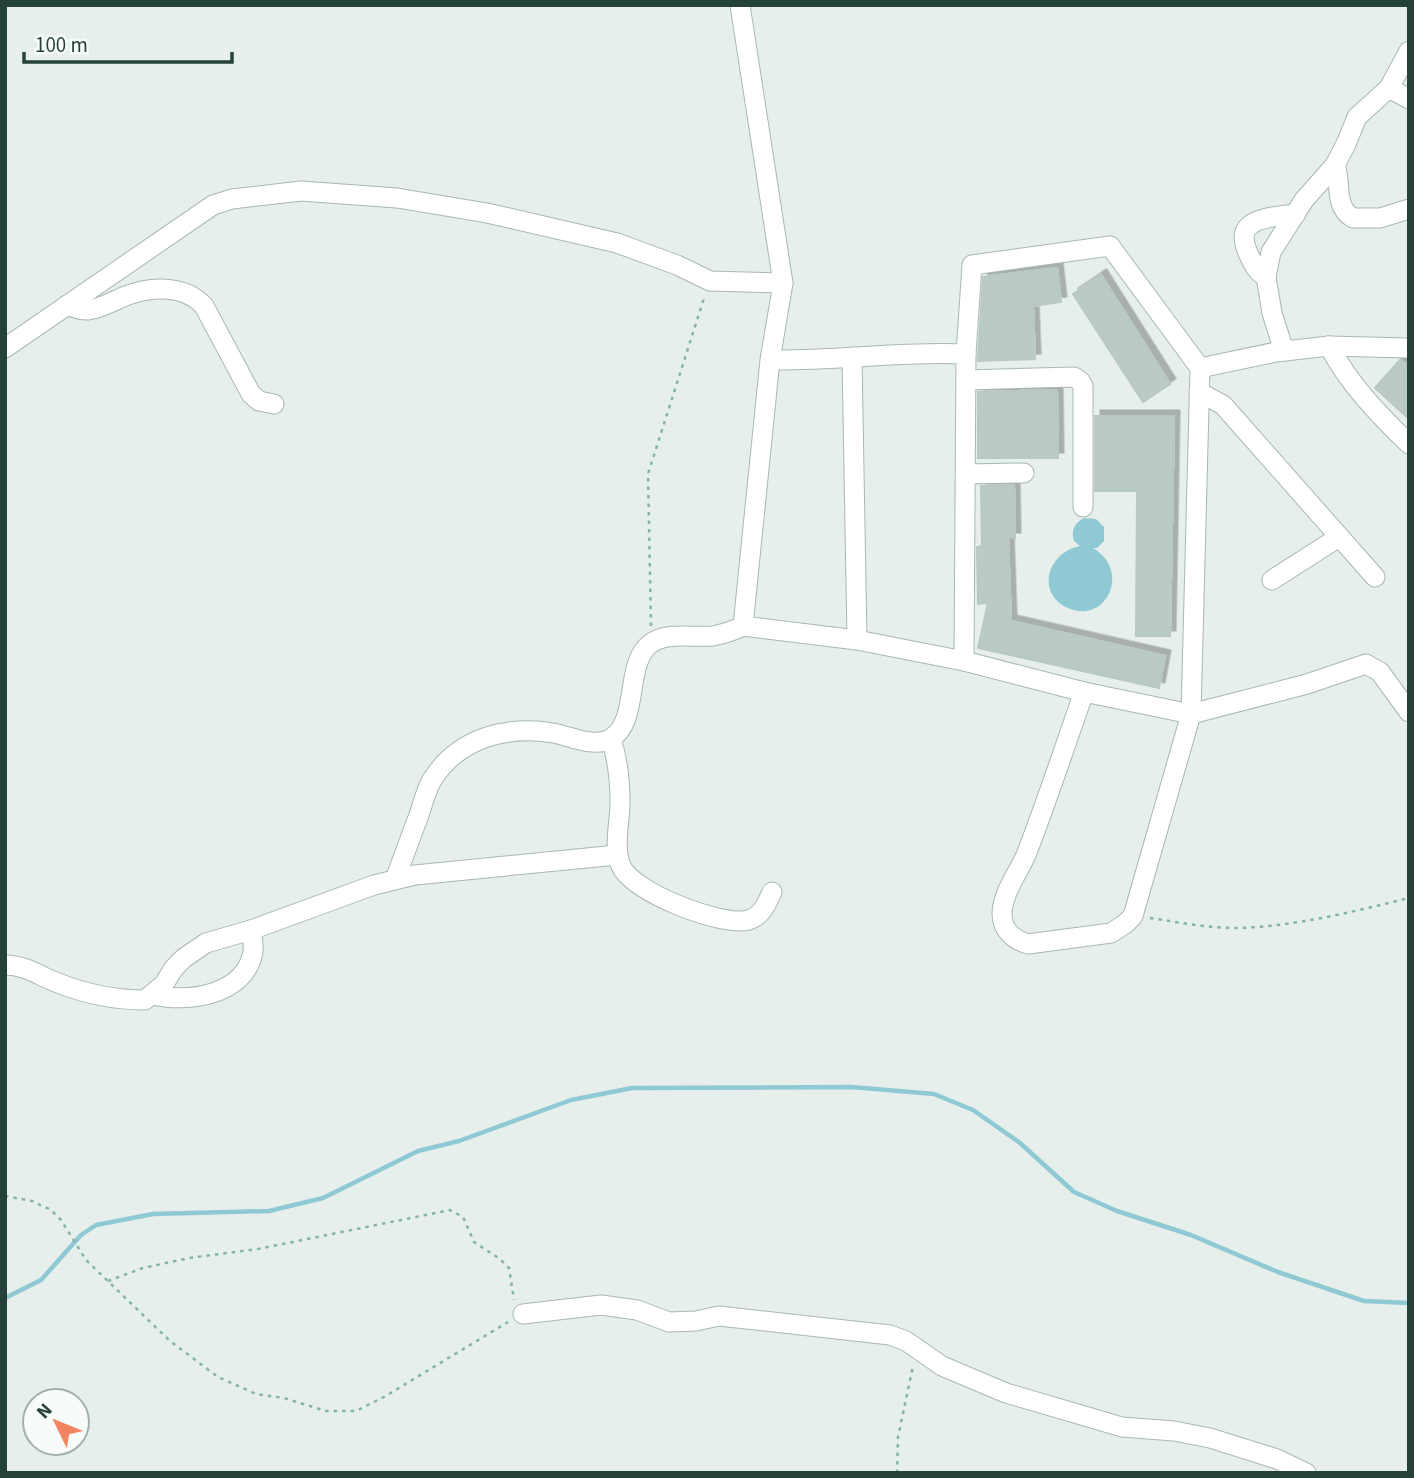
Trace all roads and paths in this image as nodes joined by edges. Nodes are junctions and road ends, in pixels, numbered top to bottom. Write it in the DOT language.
graph roads {
  1 [pos="740,5"];
  2 [pos="1409,51"];
  3 [pos="1389,88"];
  4 [pos="1409,99"];
  5 [pos="1335,165"];
  6 [pos="1409,209"];
  7 [pos="1295,215"];
  8 [pos="1266,277"];
  9 [pos="710,281"];
  10 [pos="783,283"];
  11 [pos="67,305"];
  12 [pos="1329,346"];
  13 [pos="5,348"];
  14 [pos="1409,348"];
  15 [pos="1284,351"];
  16 [pos="966,354"];
  17 [pos="852,357"];
  18 [pos="770,360"];
  19 [pos="1200,368"];
  20 [pos="967,380"];
  21 [pos="1199,392"];
  22 [pos="274,404"];
  23 [pos="1409,444"];
  24 [pos="1024,473"];
  25 [pos="967,474"];
  26 [pos="1083,507"];
  27 [pos="1339,537"];
  28 [pos="1375,577"];
  29 [pos="1272,580"];
  30 [pos="743,626"];
  31 [pos="857,640"];
  32 [pos="651,643"];
  33 [pos="964,662"];
  34 [pos="1084,692"];
  35 [pos="1409,712"];
  36 [pos="1191,714"];
  37 [pos="611,739"];
  38 [pos="617,855"];
  39 [pos="395,880"];
  40 [pos="772,892"];
  41 [pos="1409,898"];
  42 [pos="1132,916"];
  43 [pos="251,930"];
  44 [pos="5,965"];
  45 [pos="152,995"];
  46 [pos="5,1196"];
  47 [pos="108,1282"];
  48 [pos="523,1314"];
  49 [pos="917,1350"];
  50 [pos="897,1473"];
  51 [pos="1306,1473"];
  1 -- 10 [label="street"];
  2 -- 3 [label="street"];
  3 -- 4 [label="street"];
  3 -- 5 [label="street"];
  5 -- 6 [label="street"];
  5 -- 7 [label="street"];
  7 -- 8 [label="street"];
  7 -- 8 [label="street"];
  8 -- 15 [label="street"];
  9 -- 10 [label="street"];
  9 -- 11 [label="street"];
  9 -- 32 [label="path"];
  10 -- 18 [label="street"];
  11 -- 13 [label="street"];
  11 -- 22 [label="street"];
  12 -- 14 [label="street"];
  12 -- 15 [label="street"];
  12 -- 23 [label="street"];
  15 -- 19 [label="street"];
  16 -- 17 [label="street"];
  16 -- 19 [label="street"];
  16 -- 20 [label="street"];
  17 -- 18 [label="street"];
  17 -- 31 [label="street"];
  18 -- 30 [label="street"];
  19 -- 21 [label="street"];
  20 -- 25 [label="street"];
  20 -- 26 [label="street"];
  21 -- 27 [label="street"];
  21 -- 36 [label="street"];
  24 -- 25 [label="street"];
  25 -- 33 [label="street"];
  27 -- 28 [label="street"];
  27 -- 29 [label="street"];
  30 -- 31 [label="street"];
  30 -- 32 [label="street"];
  31 -- 33 [label="street"];
  32 -- 37 [label="street"];
  33 -- 34 [label="street"];
  34 -- 36 [label="street"];
  34 -- 42 [label="street"];
  35 -- 36 [label="street"];
  36 -- 42 [label="street"];
  37 -- 38 [label="street"];
  37 -- 39 [label="street"];
  38 -- 39 [label="street"];
  38 -- 40 [label="street"];
  39 -- 43 [label="street"];
  41 -- 42 [label="path"];
  43 -- 45 [label="street"];
  43 -- 45 [label="street"];
  44 -- 45 [label="street"];
  46 -- 47 [label="path"];
  47 -- 48 [label="path"];
  47 -- 48 [label="path"];
  48 -- 49 [label="street"];
  49 -- 50 [label="path"];
  49 -- 51 [label="street"];
}
